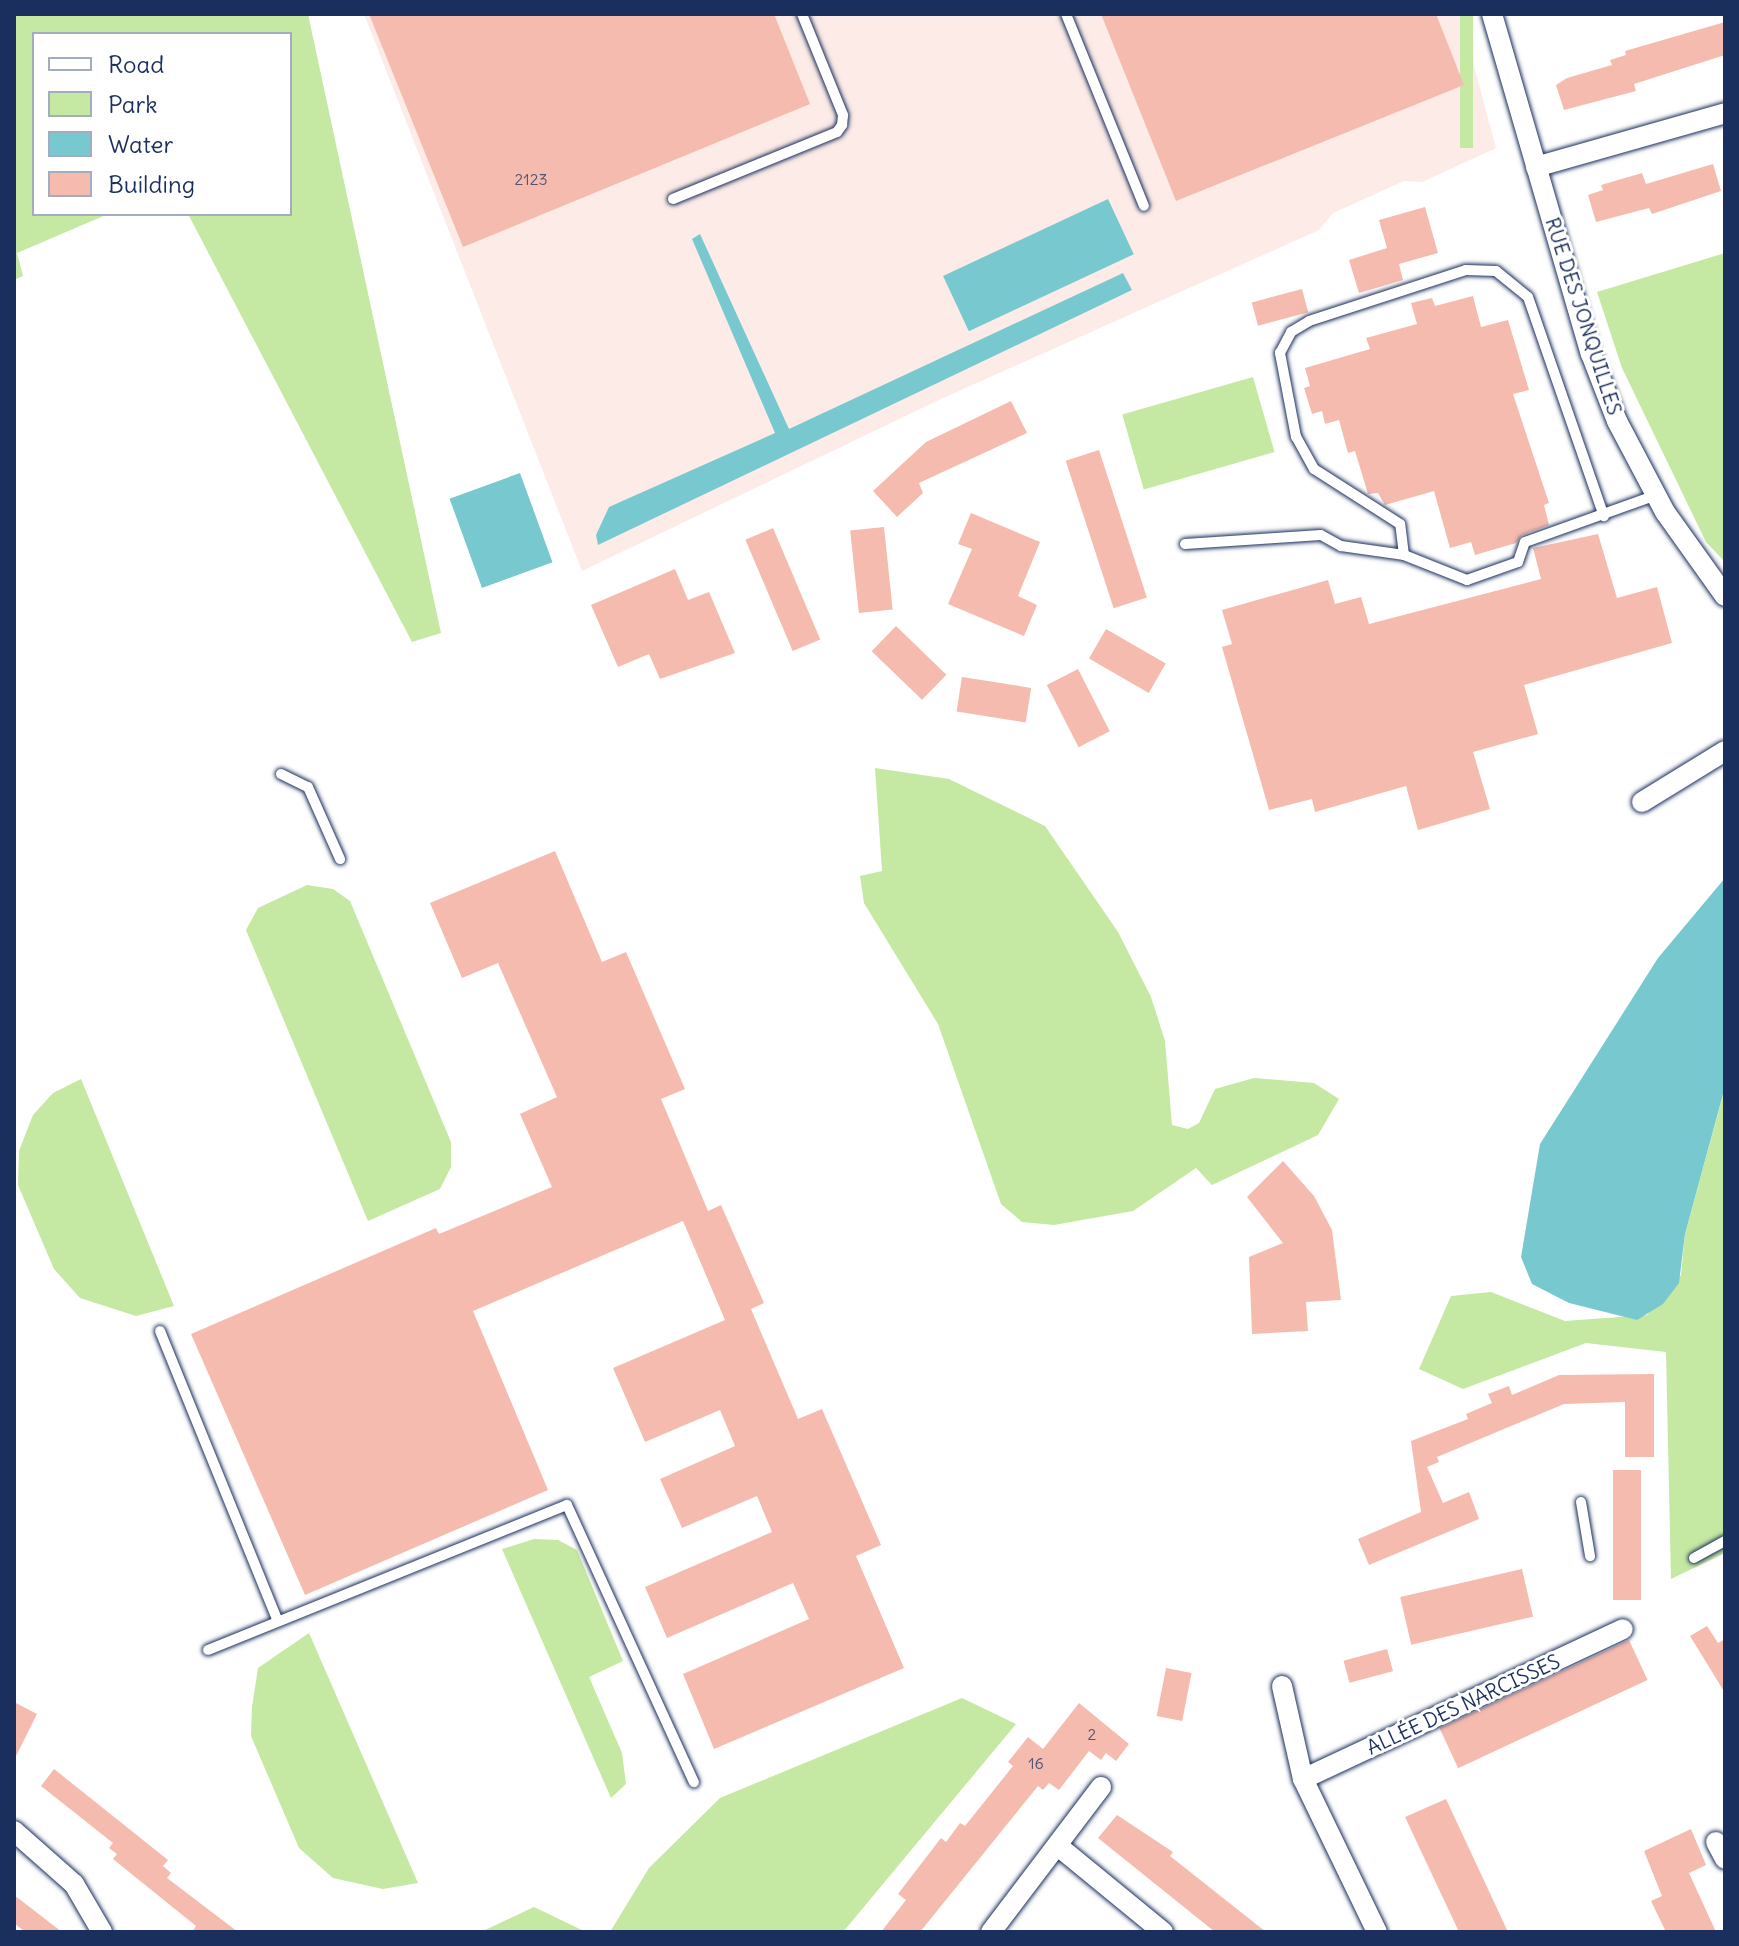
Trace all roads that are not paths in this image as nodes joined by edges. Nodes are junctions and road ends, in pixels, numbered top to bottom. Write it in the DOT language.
graph roads {
  1 [pos="802,14"];
  2 [pos="1066,14"];
  3 [pos="1492,14"];
  4 [pos="1725,113"];
  5 [pos="1536,167"];
  6 [pos="673,199"];
  7 [pos="1144,206"];
  8 [pos="1656,495"];
  9 [pos="1604,516"];
  10 [pos="1185,544"];
  11 [pos="1404,555"];
  12 [pos="1725,596"];
  13 [pos="1725,751"];
  14 [pos="281,774"];
  15 [pos="1642,802"];
  16 [pos="340,859"];
  17 [pos="160,1331"];
  18 [pos="1581,1502"];
  19 [pos="1725,1541"];
  20 [pos="1590,1556"];
  21 [pos="1694,1558"];
  22 [pos="278,1621"];
  23 [pos="1623,1629"];
  24 [pos="208,1650"];
  25 [pos="1282,1686"];
  26 [pos="1303,1779"];
  27 [pos="694,1782"];
  28 [pos="1101,1787"];
  29 [pos="14,1831"];
  30 [pos="1058,1846"];
  31 [pos="102,1932"];
  32 [pos="991,1932"];
  33 [pos="1163,1932"];
  34 [pos="1377,1932"];
  1 -- 6 [label="lane"];
  2 -- 7 [label="lane"];
  3 -- 5 [label="street, RUE DES JONQUILLES"];
  4 -- 5 [label="street"];
  5 -- 8 [label="street, RUE DES JONQUILLES"];
  8 -- 9 [label="lane"];
  8 -- 12 [label="street, RUE DES JONQUILLES"];
  9 -- 11 [label="lane"];
  9 -- 11 [label="lane"];
  10 -- 11 [label="lane"];
  13 -- 15 [label="street"];
  14 -- 16 [label="lane"];
  17 -- 22 [label="lane"];
  18 -- 20 [label="lane"];
  19 -- 21 [label="lane"];
  22 -- 24 [label="lane"];
  22 -- 27 [label="lane"];
  23 -- 26 [label="street, ALLÉE DES NARCISSES"];
  25 -- 26 [label="street"];
  26 -- 34 [label="street"];
  28 -- 30 [label="street"];
  29 -- 31 [label="street"];
  30 -- 32 [label="street"];
  30 -- 33 [label="street"];
}
